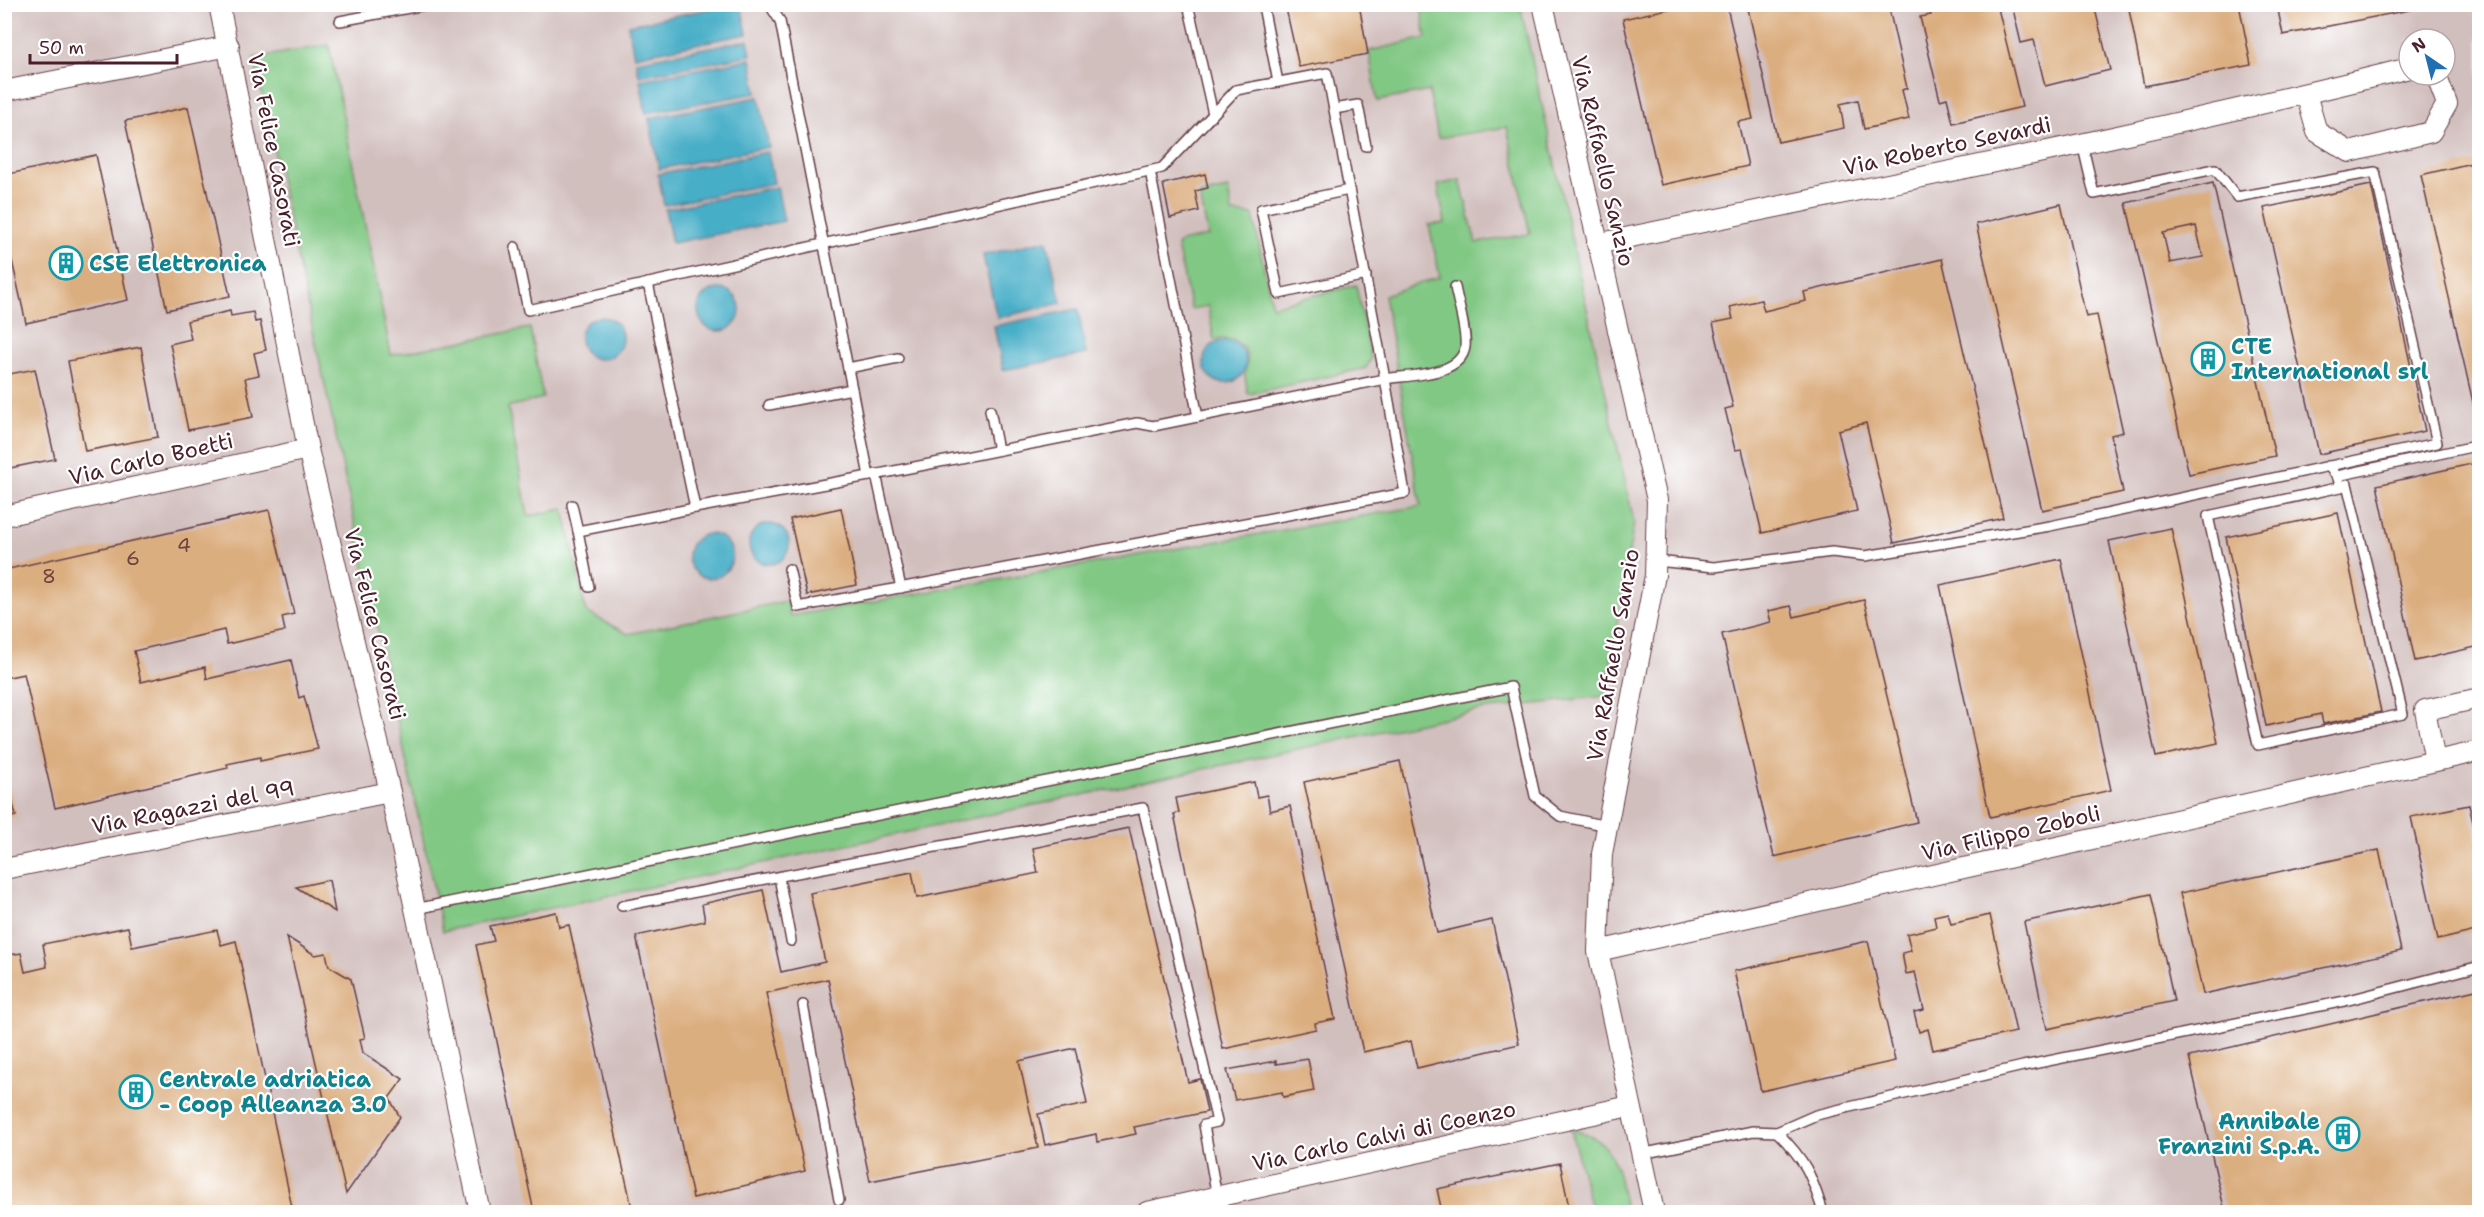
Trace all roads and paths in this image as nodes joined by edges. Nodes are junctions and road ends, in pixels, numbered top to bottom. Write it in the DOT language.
graph roads {
  1 [pos="219,4"];
  2 [pos="430,4"];
  3 [pos="769,4"];
  4 [pos="1188,4"];
  5 [pos="1543,4"];
  6 [pos="1264,11"];
  7 [pos="340,21"];
  8 [pos="229,46"];
  9 [pos="2397,71"];
  10 [pos="1278,82"];
  11 [pos="2441,87"];
  12 [pos="4,91"];
  13 [pos="2306,94"];
  14 [pos="1334,109"];
  15 [pos="1213,114"];
  16 [pos="2082,143"];
  17 [pos="1365,146"];
  18 [pos="1150,171"];
  19 [pos="1349,190"];
  20 [pos="823,244"];
  21 [pos="1597,244"];
  22 [pos="515,248"];
  23 [pos="1366,275"];
  24 [pos="648,283"];
  25 [pos="1455,287"];
  26 [pos="898,358"];
  27 [pos="848,368"];
  28 [pos="1385,379"];
  29 [pos="852,389"];
  30 [pos="769,405"];
  31 [pos="990,410"];
  32 [pos="1198,417"];
  33 [pos="2480,445"];
  34 [pos="308,449"];
  35 [pos="998,450"];
  36 [pos="2328,466"];
  37 [pos="873,475"];
  38 [pos="2337,476"];
  39 [pos="2341,487"];
  40 [pos="572,505"];
  41 [pos="695,508"];
  42 [pos="4,516"];
  43 [pos="578,531"];
  44 [pos="1657,561"];
  45 [pos="789,569"];
  46 [pos="589,587"];
  47 [pos="901,588"];
  48 [pos="2480,698"];
  49 [pos="2480,751"];
  50 [pos="2435,761"];
  51 [pos="390,792"];
  52 [pos="1607,826"];
  53 [pos="4,869"];
  54 [pos="779,877"];
  55 [pos="622,906"];
  56 [pos="415,909"];
  57 [pos="791,941"];
  58 [pos="1598,951"];
  59 [pos="2480,966"];
  60 [pos="803,1005"];
  61 [pos="1630,1106"];
  62 [pos="1777,1132"];
  63 [pos="1641,1154"];
  64 [pos="1217,1197"];
  65 [pos="839,1200"];
  66 [pos="480,1212"];
  67 [pos="1147,1212"];
  68 [pos="1654,1212"];
  69 [pos="1822,1212"];
  1 -- 8 [label="street, Via Felice Casorati"];
  2 -- 7 [label="lane"];
  3 -- 20 [label="lane"];
  4 -- 15 [label="lane"];
  5 -- 21 [label="street, Via Raffaello Sanzio"];
  6 -- 10 [label="lane"];
  8 -- 12 [label="street"];
  8 -- 34 [label="street, Via Felice Casorati"];
  9 -- 13 [label="street, Via Roberto Sevardi"];
  10 -- 14 [label="lane"];
  10 -- 15 [label="lane"];
  11 -- 13 [label="street"];
  13 -- 16 [label="street, Via Roberto Sevardi"];
  14 -- 17 [label="lane"];
  14 -- 19 [label="lane"];
  15 -- 18 [label="lane"];
  16 -- 21 [label="street, Via Roberto Sevardi"];
  16 -- 36 [label="lane"];
  18 -- 20 [label="lane"];
  18 -- 32 [label="lane"];
  19 -- 23 [label="lane"];
  19 -- 23 [label="lane"];
  20 -- 24 [label="lane"];
  20 -- 27 [label="lane"];
  21 -- 44 [label="street, Via Raffaello Sanzio"];
  22 -- 24 [label="lane"];
  23 -- 28 [label="lane"];
  24 -- 41 [label="lane"];
  25 -- 28 [label="lane"];
  26 -- 27 [label="lane"];
  27 -- 29 [label="lane"];
  28 -- 32 [label="lane"];
  28 -- 47 [label="lane"];
  29 -- 30 [label="lane"];
  29 -- 37 [label="lane"];
  31 -- 35 [label="lane"];
  32 -- 35 [label="lane"];
  33 -- 38 [label="lane"];
  34 -- 42 [label="street, Via Carlo Boetti"];
  34 -- 51 [label="street, Via Felice Casorati"];
  35 -- 37 [label="lane"];
  36 -- 38 [label="lane"];
  36 -- 44 [label="lane"];
  37 -- 41 [label="lane"];
  37 -- 47 [label="lane"];
  38 -- 39 [label="lane"];
  39 -- 39 [label="lane"];
  40 -- 43 [label="lane"];
  41 -- 43 [label="lane"];
  43 -- 46 [label="lane"];
  44 -- 52 [label="street, Via Raffaello Sanzio"];
  45 -- 47 [label="lane"];
  48 -- 50 [label="street"];
  49 -- 50 [label="street, Via Filippo Zoboli"];
  50 -- 58 [label="street, Via Filippo Zoboli"];
  51 -- 53 [label="street, Via Ragazzi del 99"];
  51 -- 56 [label="street, Via Felice Casorati"];
  52 -- 56 [label="lane"];
  52 -- 58 [label="street, Via Raffaello Sanzio"];
  54 -- 55 [label="lane"];
  54 -- 57 [label="lane"];
  54 -- 64 [label="lane"];
  56 -- 66 [label="street, Via Felice Casorati"];
  58 -- 61 [label="street, Via Raffaello Sanzio"];
  59 -- 62 [label="lane"];
  60 -- 65 [label="lane"];
  61 -- 63 [label="street, Via Raffaello Sanzio"];
  61 -- 64 [label="street, Via Carlo Calvi di Coenzo"];
  62 -- 63 [label="lane"];
  62 -- 69 [label="lane"];
  63 -- 68 [label="street, Via Raffaello Sanzio"];
  64 -- 67 [label="street, Via Carlo Calvi di Coenzo"];
}
